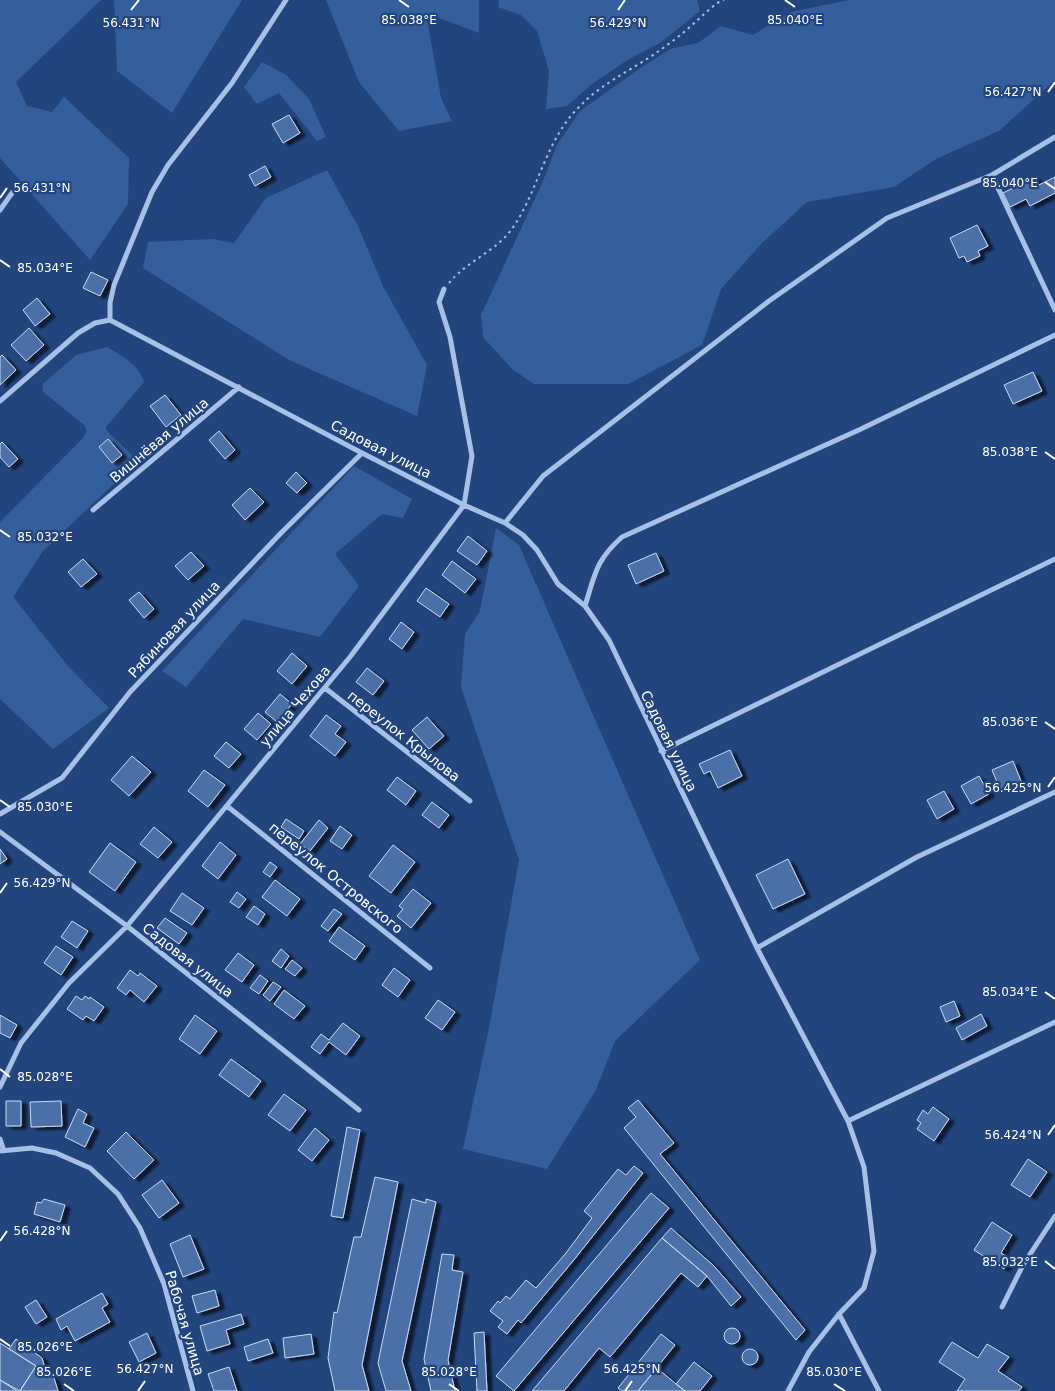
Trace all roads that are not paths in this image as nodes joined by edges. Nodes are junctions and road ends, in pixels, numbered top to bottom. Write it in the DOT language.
graph roads {
  1 [pos="286,0"];
  2 [pos="1055,137"];
  3 [pos="992,175"];
  4 [pos="12,193"];
  5 [pos="0,210"];
  6 [pos="444,289"];
  7 [pos="1055,310"];
  8 [pos="110,320"];
  9 [pos="1055,335"];
  10 [pos="239,387"];
  11 [pos="0,402"];
  12 [pos="362,453"];
  13 [pos="464,505"];
  14 [pos="93,510"];
  15 [pos="505,523"];
  16 [pos="1055,559"];
  17 [pos="584,606"];
  18 [pos="325,688"];
  19 [pos="661,751"];
  20 [pos="1055,792"];
  21 [pos="470,801"];
  22 [pos="228,806"];
  23 [pos="0,814"];
  24 [pos="0,832"];
  25 [pos="127,926"];
  26 [pos="757,948"];
  27 [pos="430,968"];
  28 [pos="1055,1022"];
  29 [pos="0,1087"];
  30 [pos="359,1110"];
  31 [pos="848,1121"];
  32 [pos="0,1139"];
  33 [pos="2,1151"];
  34 [pos="1055,1216"];
  35 [pos="1002,1307"];
  36 [pos="839,1314"];
  37 [pos="193,1391"];
  38 [pos="788,1391"];
  39 [pos="879,1391"];
  1 -- 8 [label="street"];
  2 -- 3 [label="street"];
  3 -- 7 [label="street"];
  3 -- 15 [label="street"];
  4 -- 5 [label="street"];
  6 -- 13 [label="street, улица Чехова"];
  8 -- 10 [label="street, Садовая улица"];
  8 -- 11 [label="street"];
  9 -- 17 [label="street"];
  10 -- 12 [label="street, Садовая улица"];
  10 -- 14 [label="street, Вишнёвая улица"];
  12 -- 13 [label="street, Садовая улица"];
  12 -- 23 [label="street, Рябиновая улица"];
  13 -- 15 [label="street, Садовая улица"];
  13 -- 18 [label="street, улица Чехова"];
  15 -- 17 [label="street, Садовая улица"];
  16 -- 19 [label="street"];
  17 -- 19 [label="street, Садовая улица"];
  18 -- 21 [label="street, переулок Крылова"];
  18 -- 22 [label="street, улица Чехова"];
  19 -- 26 [label="street, Садовая улица"];
  20 -- 26 [label="street"];
  22 -- 25 [label="street, улица Чехова"];
  22 -- 27 [label="street, переулок Островского"];
  24 -- 25 [label="street, Садовая улица"];
  25 -- 29 [label="street, улица Чехова"];
  25 -- 30 [label="street, Садовая улица"];
  26 -- 31 [label="street, Садовая улица"];
  28 -- 31 [label="street"];
  31 -- 36 [label="street, Садовая улица"];
  32 -- 33 [label="street"];
  33 -- 37 [label="street, Рабочая улица"];
  34 -- 35 [label="street"];
  36 -- 38 [label="street, Садовая улица"];
  36 -- 39 [label="street"];
}
